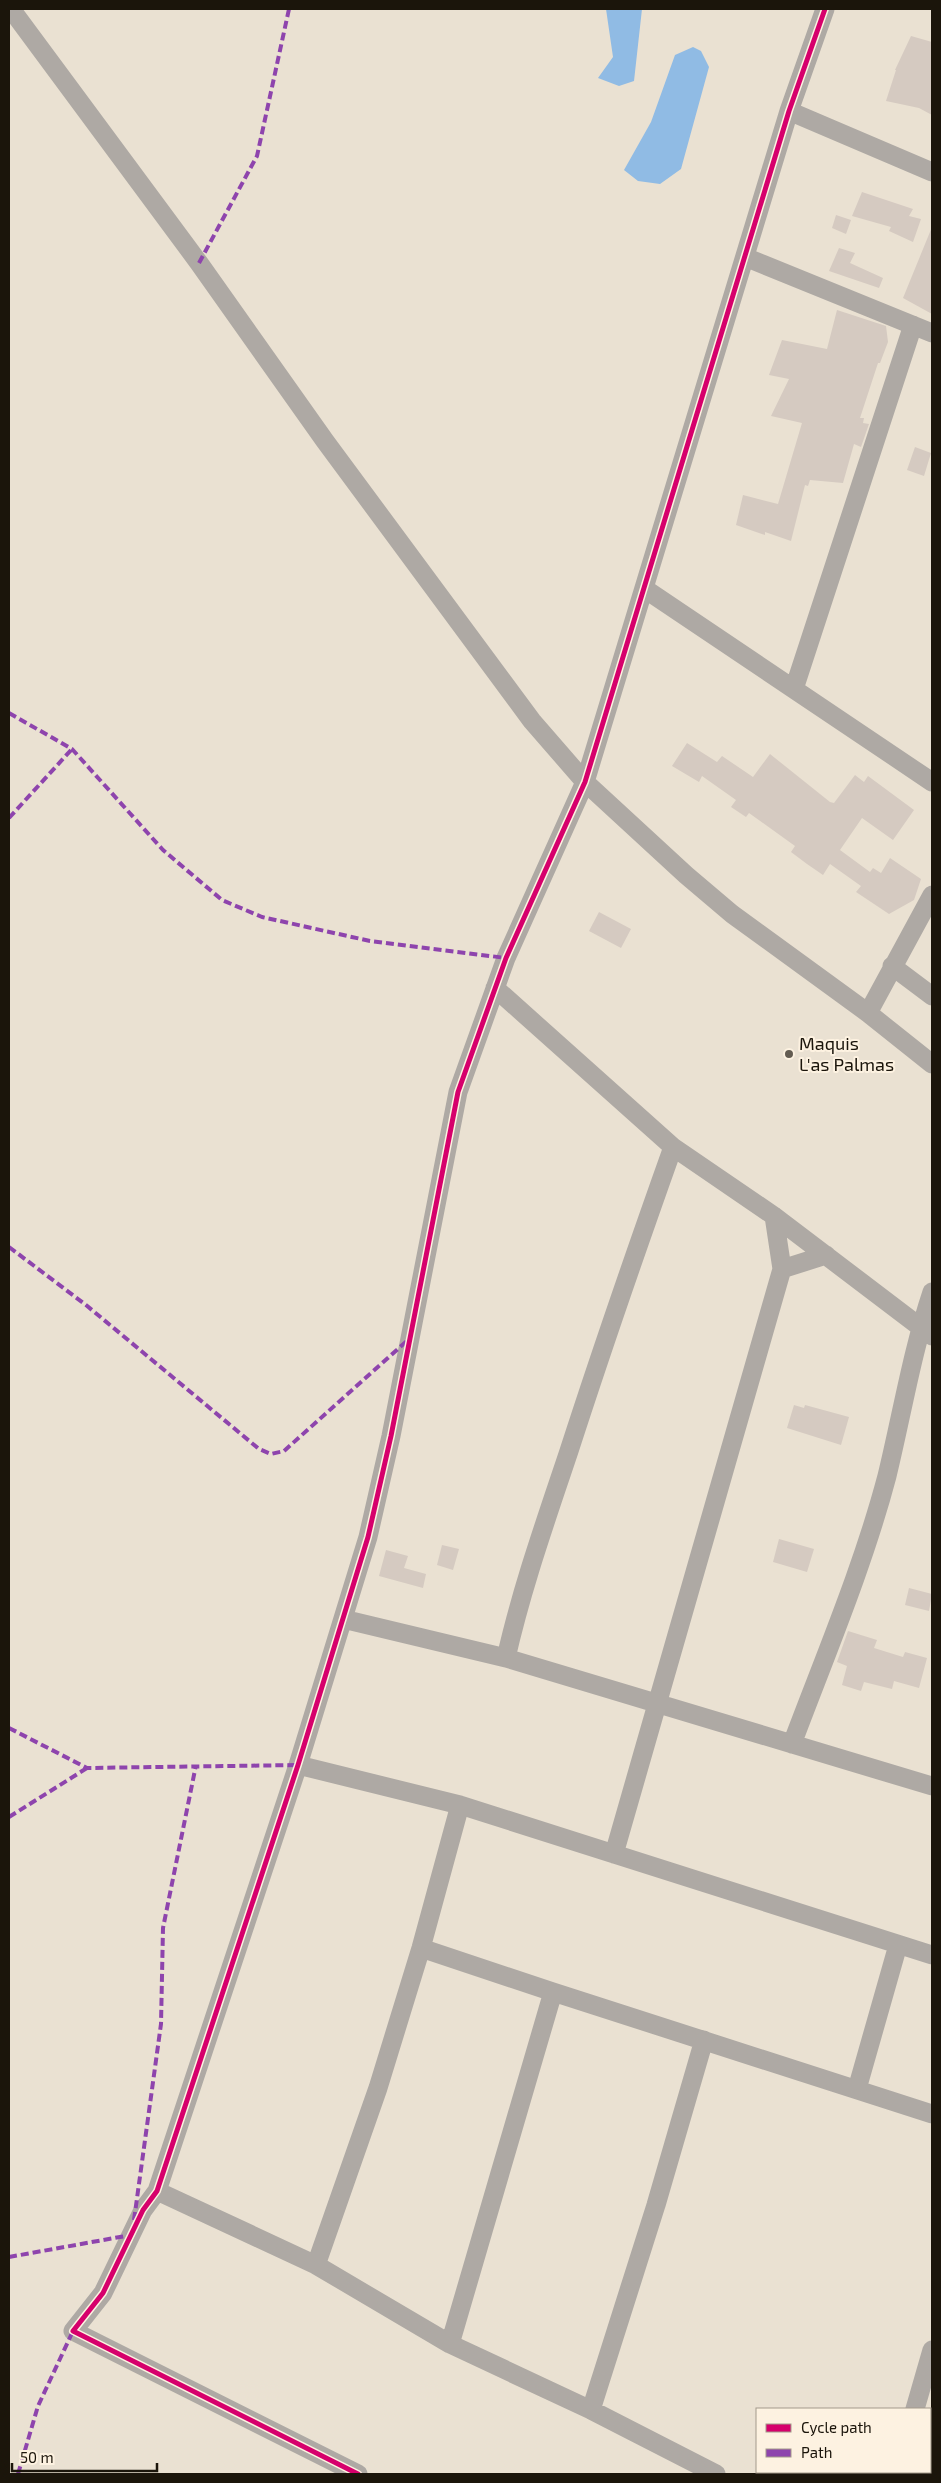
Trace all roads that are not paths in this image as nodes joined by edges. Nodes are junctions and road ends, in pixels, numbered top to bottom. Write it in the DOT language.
graph roads {
  1 [pos="825,9"];
  2 [pos="20,11"];
  3 [pos="789,111"];
  4 [pos="932,172"];
  5 [pos="745,257"];
  6 [pos="913,325"];
  7 [pos="932,334"];
  8 [pos="645,589"];
  9 [pos="794,689"];
  10 [pos="585,782"];
  11 [pos="932,782"];
  12 [pos="932,895"];
  13 [pos="892,966"];
  14 [pos="495,988"];
  15 [pos="932,996"];
  16 [pos="868,1013"];
  17 [pos="932,1064"];
  18 [pos="673,1147"];
  19 [pos="774,1216"];
  20 [pos="826,1255"];
  21 [pos="782,1269"];
  22 [pos="932,1292"];
  23 [pos="926,1332"];
  24 [pos="343,1619"];
  25 [pos="506,1658"];
  26 [pos="655,1703"];
  27 [pos="792,1744"];
  28 [pos="298,1765"];
  29 [pos="932,1786"];
  30 [pos="460,1805"];
  31 [pos="614,1854"];
  32 [pos="898,1945"];
  33 [pos="421,1948"];
  34 [pos="932,1955"];
  35 [pos="552,1992"];
  36 [pos="704,2040"];
  37 [pos="858,2090"];
  38 [pos="932,2114"];
  39 [pos="157,2191"];
  40 [pos="316,2265"];
  41 [pos="450,2344"];
  42 [pos="932,2350"];
  43 [pos="915,2408"];
  44 [pos="591,2410"];
  45 [pos="358,2474"];
  46 [pos="716,2474"];
  1 -- 3 [label="street"];
  2 -- 10 [label="street"];
  3 -- 4 [label="street"];
  3 -- 5 [label="street"];
  5 -- 6 [label="street"];
  5 -- 8 [label="street"];
  6 -- 7 [label="street"];
  6 -- 9 [label="street"];
  8 -- 9 [label="street"];
  8 -- 10 [label="street"];
  9 -- 11 [label="street"];
  10 -- 14 [label="street"];
  10 -- 16 [label="street"];
  12 -- 13 [label="street"];
  13 -- 15 [label="street"];
  13 -- 16 [label="street"];
  14 -- 18 [label="street"];
  14 -- 24 [label="street"];
  16 -- 17 [label="street"];
  18 -- 19 [label="street"];
  18 -- 25 [label="street"];
  19 -- 20 [label="street"];
  19 -- 21 [label="street"];
  20 -- 21 [label="street"];
  20 -- 23 [label="street"];
  21 -- 26 [label="street"];
  22 -- 23 [label="street"];
  23 -- 27 [label="street"];
  24 -- 25 [label="street"];
  24 -- 28 [label="street"];
  25 -- 26 [label="street"];
  26 -- 27 [label="street"];
  26 -- 31 [label="street"];
  27 -- 29 [label="street"];
  28 -- 30 [label="street"];
  28 -- 39 [label="street"];
  30 -- 31 [label="street"];
  30 -- 33 [label="street"];
  31 -- 32 [label="street"];
  32 -- 34 [label="street"];
  32 -- 37 [label="street"];
  33 -- 35 [label="street"];
  33 -- 40 [label="street"];
  35 -- 36 [label="street"];
  35 -- 41 [label="street"];
  36 -- 37 [label="street"];
  36 -- 44 [label="street"];
  37 -- 38 [label="street"];
  39 -- 40 [label="street"];
  39 -- 45 [label="street"];
  40 -- 41 [label="street"];
  41 -- 44 [label="street"];
  42 -- 43 [label="street"];
  44 -- 46 [label="street"];
}
